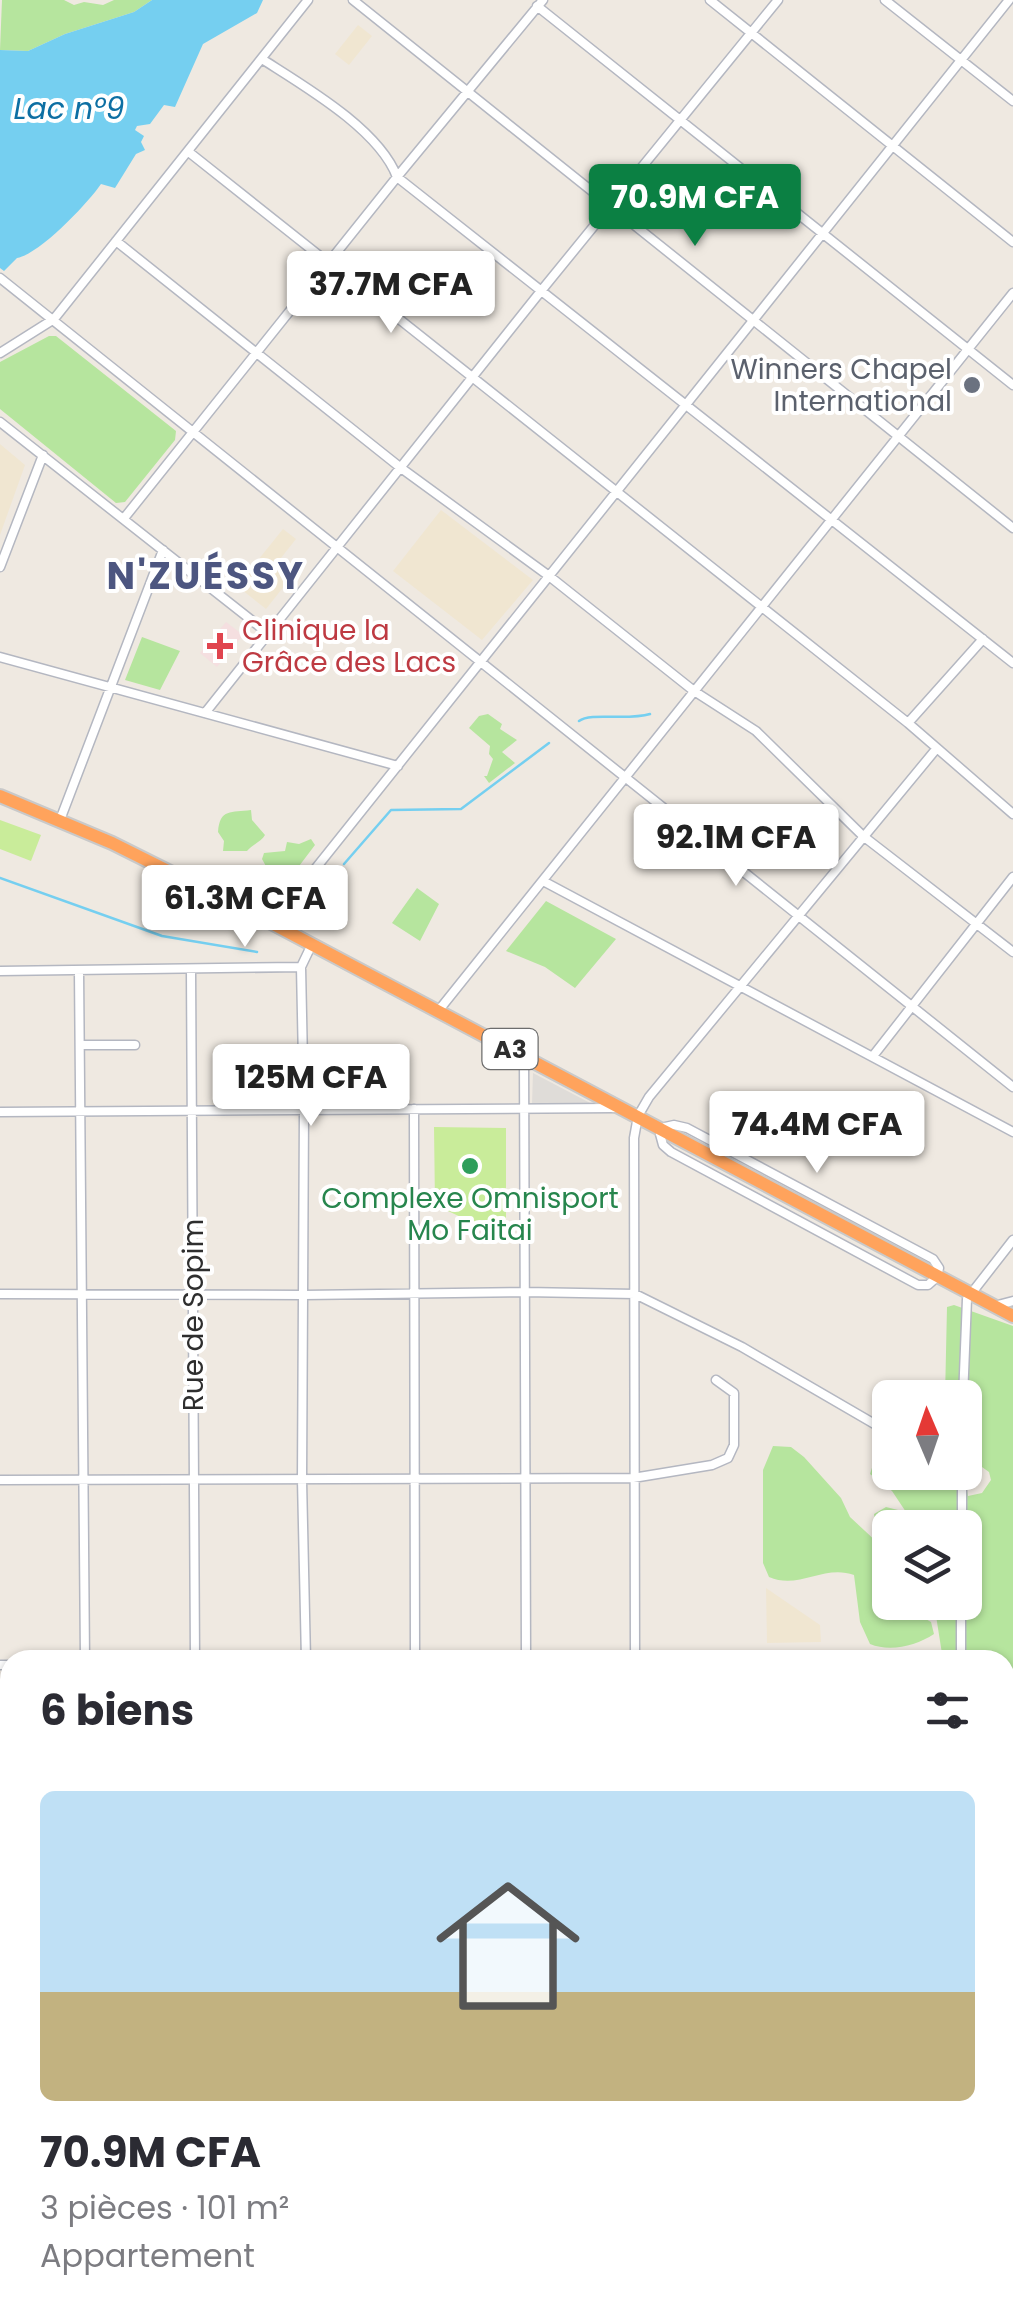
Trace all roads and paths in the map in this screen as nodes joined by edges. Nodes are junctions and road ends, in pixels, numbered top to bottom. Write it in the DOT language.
graph roads {
  1 [pos="308,0"];
  2 [pos="353,0"];
  3 [pos="710,0"];
  4 [pos="778,0"];
  5 [pos="885,0"];
  6 [pos="1008,0"];
  7 [pos="540,3"];
  8 [pos="752,33"];
  9 [pos="262,59"];
  10 [pos="961,60"];
  11 [pos="468,92"];
  12 [pos="1013,101"];
  13 [pos="680,120"];
  14 [pos="892,145"];
  15 [pos="190,153"];
  16 [pos="397,177"];
  17 [pos="610,206"];
  18 [pos="823,233"];
  19 [pos="116,242"];
  20 [pos="1013,242"];
  21 [pos="330,264"];
  22 [pos="0,278"];
  23 [pos="541,291"];
  24 [pos="1013,293"];
  25 [pos="54,320"];
  26 [pos="754,320"];
  27 [pos="968,349"];
  28 [pos="0,353"];
  29 [pos="257,353"];
  30 [pos="474,377"];
  31 [pos="1013,385"];
  32 [pos="685,405"];
  33 [pos="0,422"];
  34 [pos="192,432"];
  35 [pos="900,435"];
  36 [pos="42,455"];
  37 [pos="402,468"];
  38 [pos="616,490"];
  39 [pos="125,517"];
  40 [pos="831,517"];
  41 [pos="1013,528"];
  42 [pos="338,548"];
  43 [pos="163,550"];
  44 [pos="0,567"];
  45 [pos="549,576"];
  46 [pos="763,606"];
  47 [pos="269,634"];
  48 [pos="984,639"];
  49 [pos="0,657"];
  50 [pos="480,663"];
  51 [pos="1013,663"];
  52 [pos="110,688"];
  53 [pos="694,690"];
  54 [pos="204,713"];
  55 [pos="908,723"];
  56 [pos="937,748"];
  57 [pos="398,766"];
  58 [pos="624,776"];
  59 [pos="0,796"];
  60 [pos="1013,814"];
  61 [pos="60,820"];
  62 [pos="863,836"];
  63 [pos="1013,876"];
  64 [pos="542,881"];
  65 [pos="800,916"];
  66 [pos="272,923"];
  67 [pos="974,924"];
  68 [pos="312,944"];
  69 [pos="1013,952"];
  70 [pos="301,968"];
  71 [pos="79,970"];
  72 [pos="190,970"];
  73 [pos="0,972"];
  74 [pos="742,984"];
  75 [pos="911,1004"];
  76 [pos="439,1010"];
  77 [pos="81,1045"];
  78 [pos="135,1046"];
  79 [pos="524,1056"];
  80 [pos="873,1056"];
  81 [pos="1013,1087"];
  82 [pos="525,1108"];
  83 [pos="621,1108"];
  84 [pos="414,1109"];
  85 [pos="304,1110"];
  86 [pos="192,1111"];
  87 [pos="0,1112"];
  88 [pos="81,1112"];
  89 [pos="638,1116"];
  90 [pos="1013,1132"];
  91 [pos="1013,1240"];
  92 [pos="526,1292"];
  93 [pos="969,1293"];
  94 [pos="0,1294"];
  95 [pos="84,1294"];
  96 [pos="193,1294"];
  97 [pos="415,1294"];
  98 [pos="634,1294"];
  99 [pos="304,1295"];
  100 [pos="1013,1301"];
  101 [pos="994,1306"];
  102 [pos="1013,1316"];
  103 [pos="716,1380"];
  104 [pos="963,1380"];
  105 [pos="872,1422"];
  106 [pos="193,1478"];
  107 [pos="414,1478"];
  108 [pos="523,1478"];
  109 [pos="633,1478"];
  110 [pos="0,1480"];
  111 [pos="83,1480"];
  112 [pos="302,1480"];
  113 [pos="961,1620"];
  114 [pos="85,1650"];
  115 [pos="195,1650"];
  116 [pos="306,1650"];
  117 [pos="415,1650"];
  118 [pos="526,1650"];
  119 [pos="635,1650"];
  120 [pos="961,1650"];
  1 -- 9 [label="street"];
  2 -- 11 [label="street"];
  3 -- 8 [label="street"];
  4 -- 8 [label="street"];
  5 -- 10 [label="street"];
  6 -- 10 [label="street"];
  7 -- 11 [label="street"];
  7 -- 13 [label="street"];
  8 -- 13 [label="street"];
  8 -- 14 [label="street"];
  9 -- 15 [label="street"];
  9 -- 16 [label="street"];
  10 -- 12 [label="street"];
  10 -- 14 [label="street"];
  11 -- 16 [label="street"];
  11 -- 17 [label="street"];
  13 -- 17 [label="street"];
  13 -- 18 [label="street"];
  14 -- 18 [label="street"];
  14 -- 20 [label="street"];
  15 -- 19 [label="street"];
  15 -- 21 [label="street"];
  16 -- 21 [label="street"];
  16 -- 23 [label="street"];
  17 -- 23 [label="street"];
  17 -- 26 [label="street"];
  18 -- 26 [label="street"];
  18 -- 27 [label="street"];
  19 -- 25 [label="street"];
  19 -- 29 [label="street"];
  21 -- 29 [label="street"];
  21 -- 30 [label="street"];
  22 -- 25 [label="street"];
  23 -- 30 [label="street"];
  23 -- 32 [label="street"];
  24 -- 27 [label="street"];
  25 -- 28 [label="street"];
  25 -- 34 [label="street"];
  26 -- 32 [label="street"];
  26 -- 35 [label="street"];
  27 -- 31 [label="street"];
  27 -- 35 [label="street"];
  29 -- 34 [label="street"];
  29 -- 37 [label="street"];
  30 -- 37 [label="street"];
  30 -- 38 [label="street"];
  32 -- 38 [label="street"];
  32 -- 40 [label="street"];
  33 -- 36 [label="street"];
  34 -- 39 [label="street"];
  34 -- 42 [label="street"];
  35 -- 40 [label="street"];
  35 -- 41 [label="street"];
  36 -- 39 [label="street"];
  36 -- 44 [label="street"];
  37 -- 42 [label="street"];
  37 -- 45 [label="street"];
  38 -- 45 [label="street"];
  38 -- 46 [label="street"];
  39 -- 43 [label="street"];
  40 -- 46 [label="street"];
  40 -- 48 [label="street"];
  42 -- 47 [label="street"];
  42 -- 50 [label="street"];
  43 -- 47 [label="street"];
  43 -- 52 [label="street"];
  45 -- 50 [label="street"];
  45 -- 53 [label="street"];
  46 -- 53 [label="street"];
  46 -- 55 [label="street"];
  47 -- 54 [label="street"];
  48 -- 51 [label="street"];
  48 -- 55 [label="street"];
  49 -- 52 [label="street"];
  50 -- 57 [label="street"];
  50 -- 58 [label="street"];
  52 -- 54 [label="street"];
  52 -- 61 [label="street"];
  53 -- 58 [label="street"];
  53 -- 62 [label="street"];
  54 -- 57 [label="street"];
  55 -- 56 [label="street"];
  56 -- 60 [label="street"];
  56 -- 62 [label="street"];
  57 -- 66 [label="street"];
  58 -- 64 [label="street"];
  58 -- 65 [label="street"];
  59 -- 61 [label="highway, A3"];
  61 -- 66 [label="highway, A3"];
  62 -- 65 [label="street"];
  62 -- 67 [label="street"];
  63 -- 67 [label="street"];
  64 -- 74 [label="street"];
  64 -- 76 [label="street"];
  65 -- 74 [label="street"];
  65 -- 75 [label="street"];
  66 -- 68 [label="highway, A3"];
  67 -- 69 [label="street"];
  67 -- 75 [label="street"];
  68 -- 70 [label="street"];
  68 -- 76 [label="highway, A3"];
  70 -- 72 [label="street"];
  70 -- 85 [label="street"];
  71 -- 72 [label="street"];
  71 -- 73 [label="street"];
  71 -- 77 [label="street"];
  72 -- 86 [label="street, Rue de Sopim"];
  74 -- 80 [label="street"];
  74 -- 89 [label="street"];
  75 -- 80 [label="street"];
  75 -- 81 [label="street"];
  76 -- 79 [label="highway, A3"];
  77 -- 78 [label="street"];
  77 -- 88 [label="street"];
  79 -- 82 [label="street"];
  79 -- 83 [label="highway, A3"];
  80 -- 90 [label="street"];
  82 -- 83 [label="street"];
  82 -- 84 [label="street"];
  82 -- 92 [label="street"];
  83 -- 89 [label="highway, A3"];
  84 -- 85 [label="street"];
  84 -- 97 [label="street"];
  85 -- 86 [label="street"];
  85 -- 99 [label="street"];
  86 -- 88 [label="street"];
  86 -- 96 [label="street, Rue de Sopim"];
  87 -- 88 [label="street"];
  88 -- 95 [label="street"];
  89 -- 93 [label="highway, A3"];
  89 -- 98 [label="street"];
  91 -- 93 [label="street"];
  92 -- 97 [label="street"];
  92 -- 98 [label="street"];
  92 -- 108 [label="street"];
  93 -- 101 [label="highway, A3"];
  93 -- 104 [label="street"];
  94 -- 95 [label="street"];
  95 -- 96 [label="street"];
  95 -- 111 [label="street"];
  96 -- 99 [label="street"];
  96 -- 106 [label="street, Rue de Sopim"];
  97 -- 99 [label="street"];
  97 -- 107 [label="street"];
  98 -- 105 [label="street"];
  98 -- 109 [label="street"];
  99 -- 112 [label="street"];
  100 -- 101 [label="street"];
  101 -- 102 [label="highway, A3"];
  103 -- 109 [label="street"];
  106 -- 111 [label="street"];
  106 -- 112 [label="street"];
  106 -- 115 [label="street, Rue de Sopim"];
  107 -- 108 [label="street"];
  107 -- 112 [label="street"];
  107 -- 117 [label="street"];
  108 -- 109 [label="street"];
  108 -- 118 [label="street"];
  109 -- 119 [label="street"];
  110 -- 111 [label="street"];
  111 -- 114 [label="street"];
  112 -- 116 [label="street"];
  113 -- 120 [label="street"];
}
